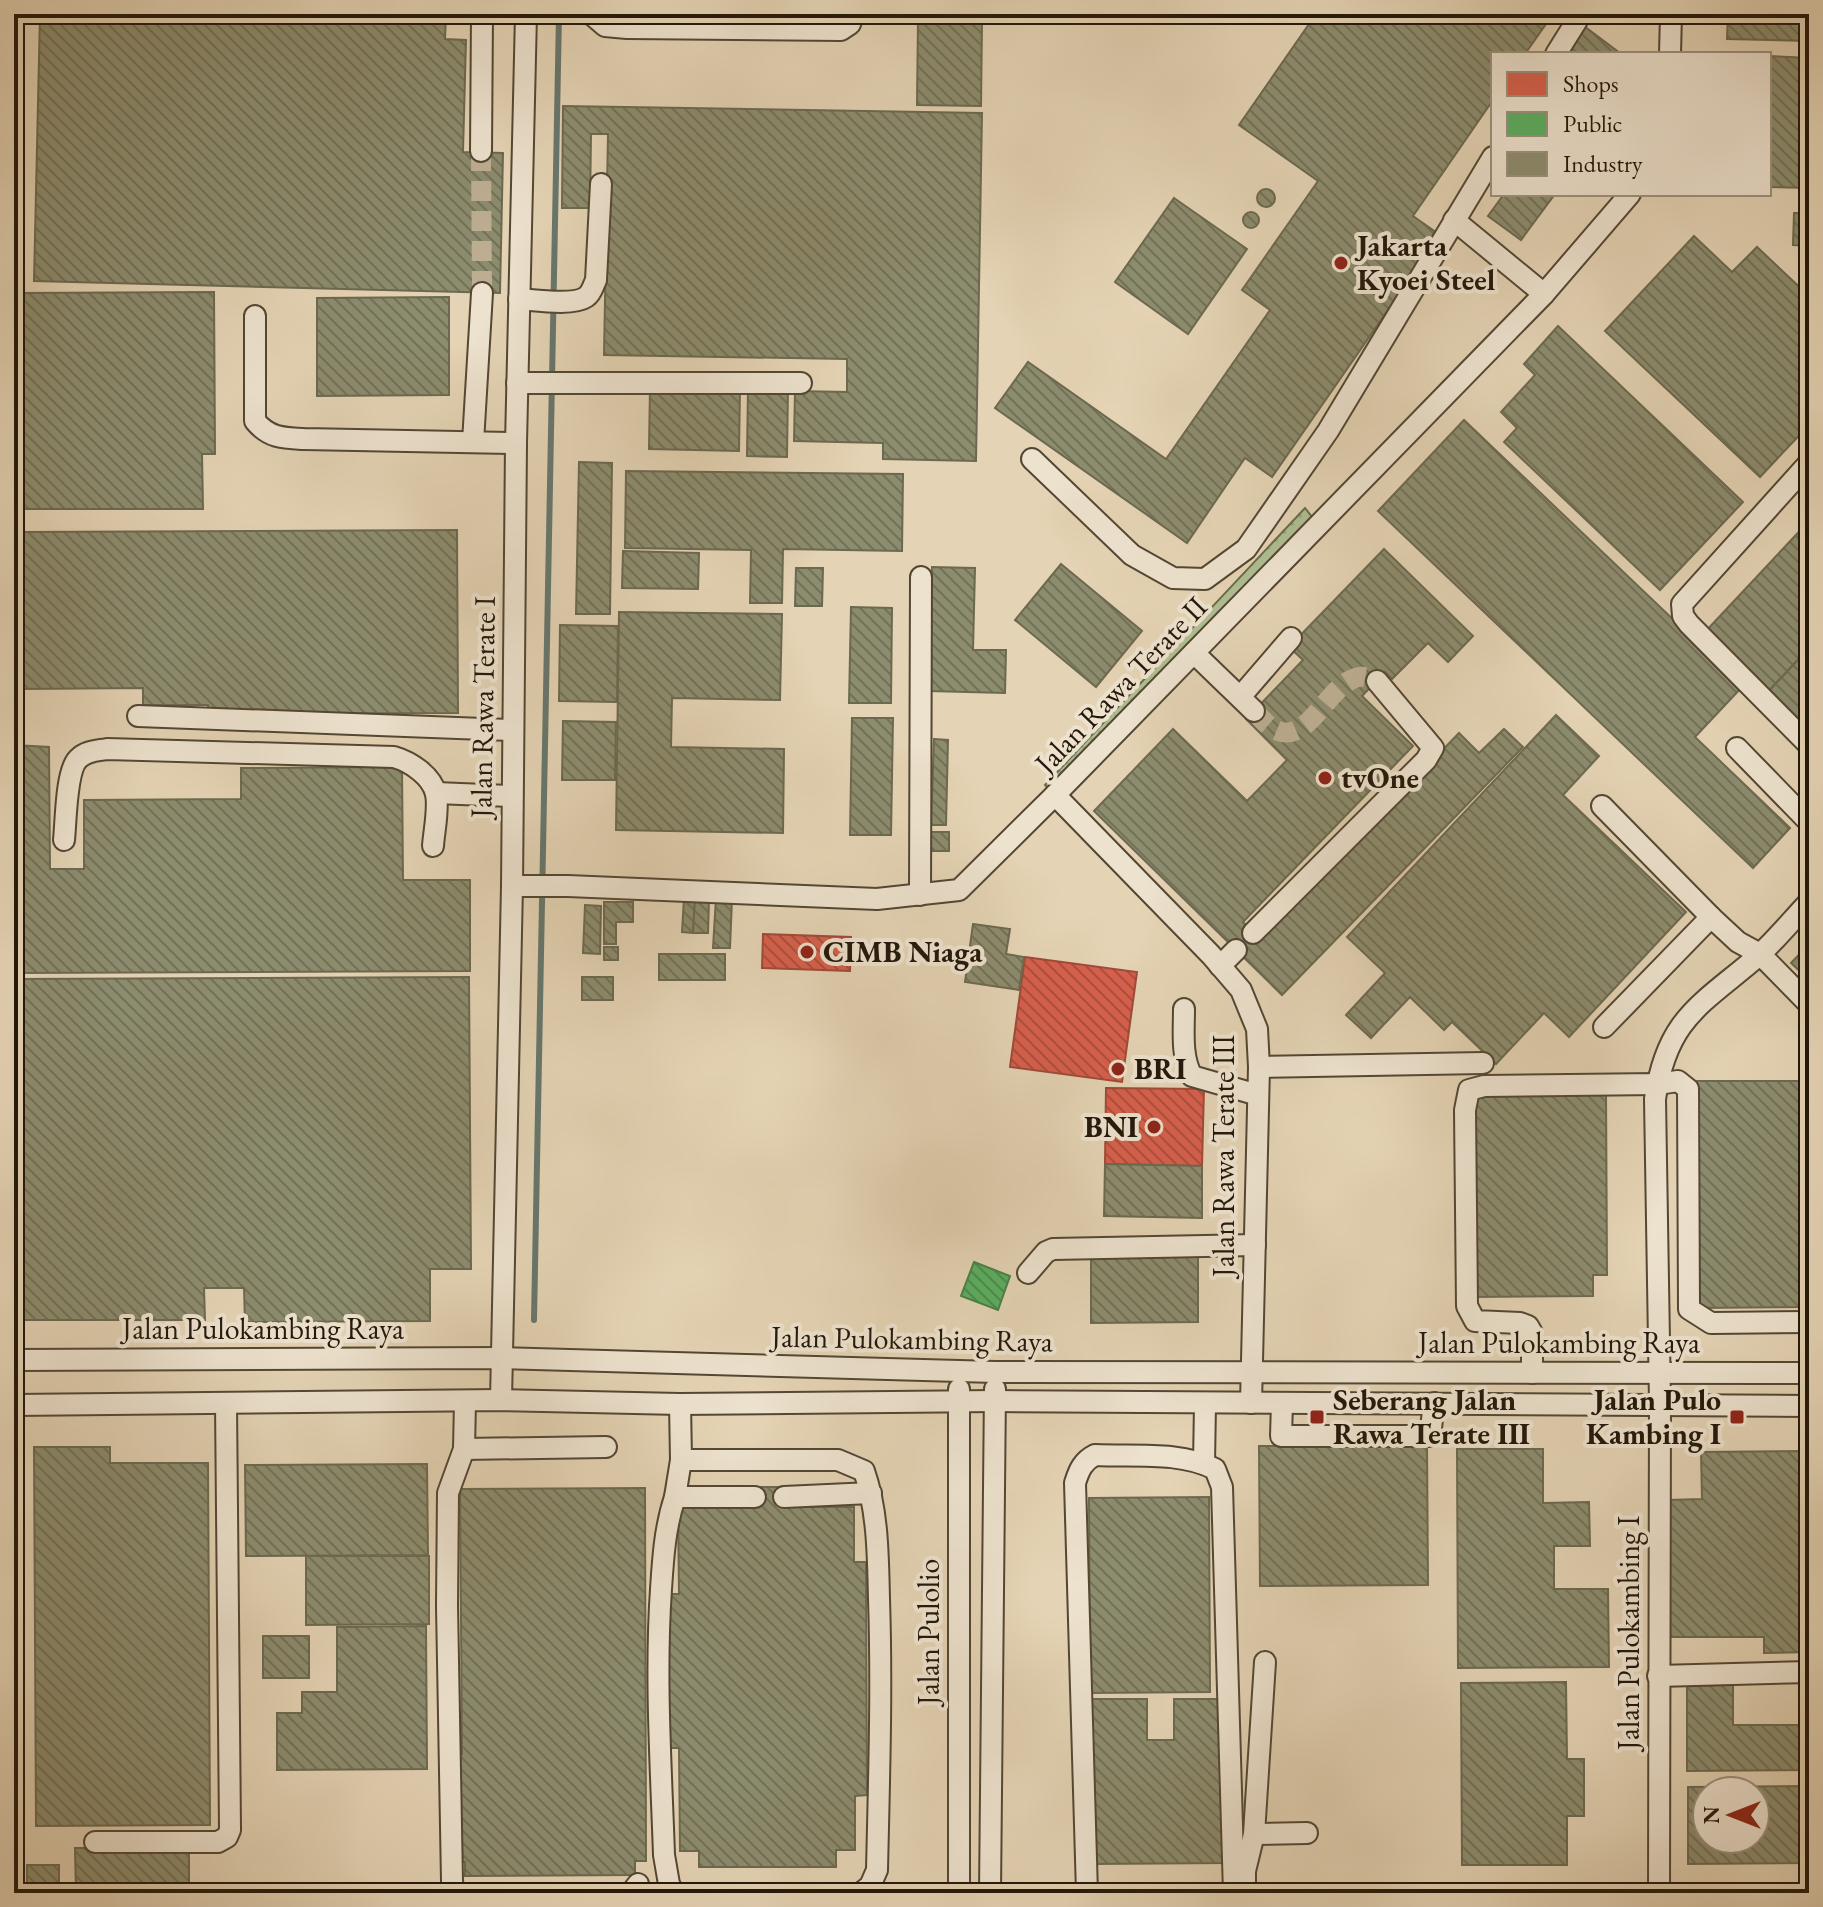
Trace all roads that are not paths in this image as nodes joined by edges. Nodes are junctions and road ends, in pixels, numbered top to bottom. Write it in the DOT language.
graph roads {
  1 [pos="482,14"];
  2 [pos="526,14"];
  3 [pos="591,14"];
  4 [pos="853,14"];
  5 [pos="1581,14"];
  6 [pos="1671,14"];
  7 [pos="1557,52"];
  8 [pos="1670,52"];
  9 [pos="481,151"];
  10 [pos="1491,160"];
  11 [pos="601,184"];
  12 [pos="1628,196"];
  13 [pos="1454,220"];
  14 [pos="482,293"];
  15 [pos="1544,294"];
  16 [pos="519,299"];
  17 [pos="255,316"];
  18 [pos="517,383"];
  19 [pos="801,383"];
  20 [pos="473,442"];
  21 [pos="516,443"];
  22 [pos="1032,459"];
  23 [pos="1809,463"];
  24 [pos="921,577"];
  25 [pos="1291,638"];
  26 [pos="1194,653"];
  27 [pos="1377,681"];
  28 [pos="138,716"];
  29 [pos="512,730"];
  30 [pos="1809,745"];
  31 [pos="1737,748"];
  32 [pos="436,793"];
  33 [pos="1055,795"];
  34 [pos="512,796"];
  35 [pos="1602,806"];
  36 [pos="1809,822"];
  37 [pos="64,840"];
  38 [pos="433,846"];
  39 [pos="522,886"];
  40 [pos="920,895"];
  41 [pos="1809,902"];
  42 [pos="1711,917"];
  43 [pos="1253,933"];
  44 [pos="1236,950"];
  45 [pos="1760,954"];
  46 [pos="1220,966"];
  47 [pos="1809,1004"];
  48 [pos="1184,1009"];
  49 [pos="1604,1027"];
  50 [pos="1483,1063"];
  51 [pos="1259,1067"];
  52 [pos="1658,1084"];
  53 [pos="1258,1095"];
  54 [pos="1255,1245"];
  55 [pos="1028,1273"];
  56 [pos="1809,1322"];
  57 [pos="501,1358"];
  58 [pos="14,1360"];
  59 [pos="959,1371"];
  60 [pos="995,1372"];
  61 [pos="1251,1372"];
  62 [pos="1532,1373"];
  63 [pos="1660,1373"];
  64 [pos="1809,1373"];
  65 [pos="501,1400"];
  66 [pos="465,1401"];
  67 [pos="960,1401"];
  68 [pos="995,1401"];
  69 [pos="226,1403"];
  70 [pos="1251,1403"];
  71 [pos="1282,1403"];
  72 [pos="1434,1403"];
  73 [pos="1660,1403"];
  74 [pos="680,1404"];
  75 [pos="1205,1404"];
  76 [pos="14,1405"];
  77 [pos="1809,1406"];
  78 [pos="606,1447"];
  79 [pos="464,1449"];
  80 [pos="681,1460"];
  81 [pos="1204,1464"];
  82 [pos="871,1493"];
  83 [pos="675,1497"];
  84 [pos="755,1497"];
  85 [pos="784,1497"];
  86 [pos="1265,1662"];
  87 [pos="1809,1672"];
  88 [pos="1658,1676"];
  89 [pos="1307,1833"];
  90 [pos="1254,1834"];
  91 [pos="95,1842"];
  92 [pos="454,1893"];
  93 [pos="674,1893"];
  94 [pos="861,1893"];
  95 [pos="959,1893"];
  96 [pos="990,1893"];
  97 [pos="1087,1893"];
  98 [pos="1234,1893"];
  99 [pos="1245,1893"];
  100 [pos="1659,1893"];
  1 -- 9 [label="street"];
  2 -- 16 [label="street, Jalan Rawa Terate I"];
  3 -- 4 [label="street"];
  5 -- 7 [label="street"];
  6 -- 8 [label="street"];
  10 -- 13 [label="street"];
  11 -- 16 [label="street"];
  12 -- 15 [label="street, Jalan Rawa Terate II"];
  13 -- 15 [label="street"];
  13 -- 22 [label="street"];
  14 -- 20 [label="street"];
  15 -- 26 [label="street, Jalan Rawa Terate II"];
  16 -- 18 [label="street, Jalan Rawa Terate I"];
  17 -- 20 [label="street"];
  18 -- 19 [label="street"];
  18 -- 21 [label="street, Jalan Rawa Terate I"];
  20 -- 21 [label="street"];
  21 -- 29 [label="street, Jalan Rawa Terate I"];
  23 -- 30 [label="street"];
  24 -- 40 [label="street"];
  25 -- 26 [label="street"];
  26 -- 33 [label="street, Jalan Rawa Terate II"];
  27 -- 43 [label="street"];
  28 -- 29 [label="street"];
  29 -- 34 [label="street, Jalan Rawa Terate I"];
  31 -- 36 [label="street"];
  32 -- 34 [label="street"];
  32 -- 37 [label="street"];
  32 -- 38 [label="street"];
  33 -- 40 [label="street, Jalan Rawa Terate II"];
  33 -- 46 [label="street, Jalan Rawa Terate III"];
  34 -- 39 [label="street, Jalan Rawa Terate I"];
  35 -- 42 [label="street"];
  39 -- 40 [label="street, Jalan Rawa Terate II"];
  39 -- 57 [label="street, Jalan Rawa Terate I"];
  41 -- 45 [label="street, Jalan Pulokambing I"];
  42 -- 45 [label="street"];
  42 -- 49 [label="street"];
  44 -- 46 [label="street"];
  45 -- 47 [label="street"];
  45 -- 52 [label="street, Jalan Pulokambing I"];
  46 -- 51 [label="street, Jalan Rawa Terate III"];
  48 -- 53 [label="street"];
  50 -- 51 [label="street"];
  51 -- 53 [label="street, Jalan Rawa Terate III"];
  52 -- 56 [label="street"];
  52 -- 62 [label="street"];
  52 -- 63 [label="street, Jalan Pulokambing I"];
  53 -- 54 [label="street, Jalan Rawa Terate III"];
  54 -- 55 [label="street"];
  54 -- 61 [label="street, Jalan Rawa Terate III"];
  57 -- 58 [label="street, Jalan Pulokambing Raya"];
  57 -- 59 [label="street, Jalan Pulokambing Raya"];
  57 -- 65 [label="street, Jalan Rawa Terate I"];
  59 -- 60 [label="street, Jalan Pulokambing Raya"];
  59 -- 67 [label="street, Jalan Pulolio"];
  60 -- 61 [label="street, Jalan Pulokambing Raya"];
  60 -- 68 [label="street, Jalan Pulolio"];
  61 -- 62 [label="street, Jalan Pulokambing Raya"];
  61 -- 70 [label="street, Jalan Rawa Terate III"];
  62 -- 63 [label="street, Jalan Pulokambing Raya"];
  63 -- 64 [label="street, Jalan Pulokambing Raya"];
  63 -- 73 [label="street, Jalan Pulokambing I"];
  65 -- 66 [label="street, Jalan Pulokambing Raya"];
  65 -- 74 [label="street, Jalan Pulokambing Raya"];
  66 -- 69 [label="street, Jalan Pulokambing Raya"];
  66 -- 79 [label="street"];
  67 -- 68 [label="street, Jalan Pulokambing Raya"];
  67 -- 74 [label="street, Jalan Pulokambing Raya"];
  67 -- 95 [label="street, Jalan Pulolio"];
  68 -- 75 [label="street, Jalan Pulokambing Raya"];
  68 -- 96 [label="street, Jalan Pulolio"];
  69 -- 76 [label="street, Jalan Pulokambing Raya"];
  69 -- 91 [label="street"];
  70 -- 71 [label="street, Jalan Pulokambing Raya"];
  70 -- 75 [label="street, Jalan Pulokambing Raya"];
  71 -- 72 [label="street, Jalan Pulokambing Raya"];
  71 -- 72 [label="street"];
  72 -- 73 [label="street, Jalan Pulokambing Raya"];
  73 -- 77 [label="street, Jalan Pulokambing Raya"];
  73 -- 88 [label="street, Jalan Pulokambing I"];
  74 -- 80 [label="street"];
  75 -- 81 [label="street"];
  78 -- 79 [label="street"];
  79 -- 92 [label="street"];
  80 -- 82 [label="street"];
  80 -- 83 [label="street"];
  81 -- 97 [label="street"];
  81 -- 98 [label="street"];
  82 -- 85 [label="street"];
  82 -- 94 [label="street"];
  83 -- 84 [label="street"];
  83 -- 93 [label="street"];
  86 -- 90 [label="street"];
  87 -- 88 [label="street"];
  88 -- 100 [label="street, Jalan Pulokambing I"];
  89 -- 90 [label="street"];
  90 -- 99 [label="street"];
}
